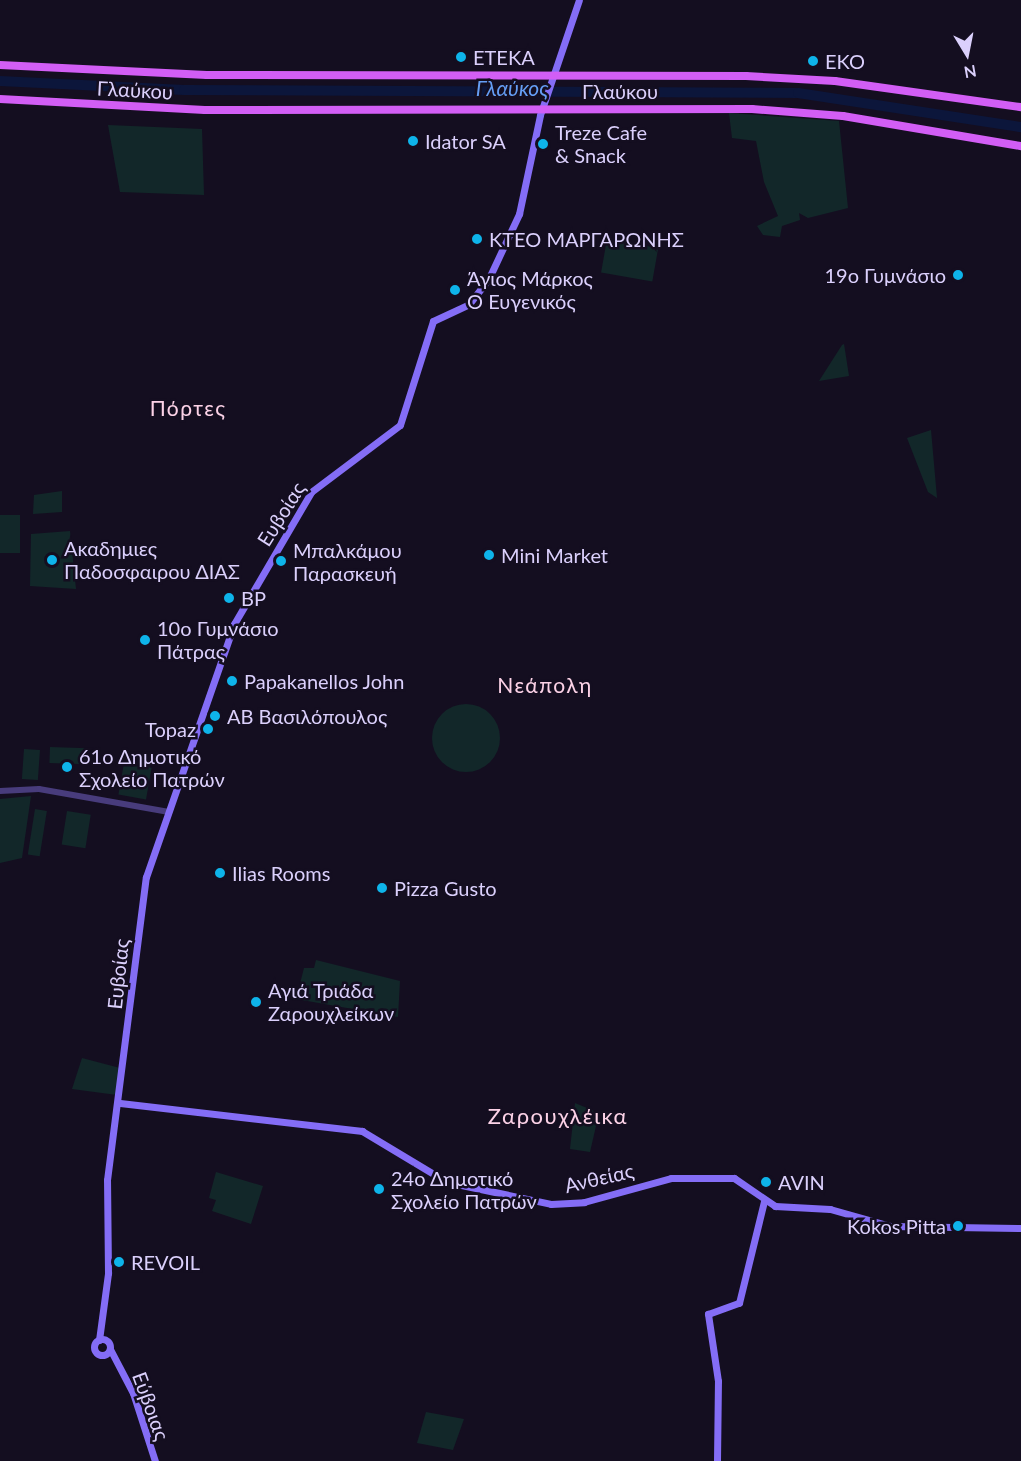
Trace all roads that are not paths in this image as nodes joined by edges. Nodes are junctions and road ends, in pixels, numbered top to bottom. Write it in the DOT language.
graph roads {
  1 [pos="579,0"];
  2 [pos="0,65"];
  3 [pos="551,75"];
  4 [pos="0,99"];
  5 [pos="542,105"];
  6 [pos="1021,107"];
  7 [pos="1021,146"];
  8 [pos="0,791"];
  9 [pos="169,812"];
  10 [pos="120,1103"];
  11 [pos="764,1201"];
  12 [pos="1020,1229"];
  13 [pos="102,1340"];
  14 [pos="110,1349"];
  15 [pos="104,1356"];
  16 [pos="116,1362"];
  17 [pos="155,1461"];
  18 [pos="717,1461"];
  1 -- 3 [label="main road, Ευβοίας"];
  2 -- 3 [label="main road, Γλαύκου"];
  3 -- 5 [label="main road, Ευβοίας"];
  3 -- 6 [label="main road, Γλαύκου"];
  4 -- 5 [label="main road, Γλαύκου"];
  5 -- 7 [label="main road, Γλαύκου"];
  5 -- 9 [label="main road, Ευβοίας"];
  8 -- 9 [label="street"];
  9 -- 10 [label="main road, Ευβοίας"];
  10 -- 11 [label="main road, Ανθείας"];
  10 -- 13 [label="main road, Ευβοίας"];
  11 -- 12 [label="main road"];
  11 -- 18 [label="main road"];
  13 -- 14 [label="main road"];
  13 -- 15 [label="main road"];
  14 -- 15 [label="main road"];
  14 -- 16 [label="main road, Εύβοιας"];
  15 -- 16 [label="main road"];
  16 -- 17 [label="main road, Εύβοιας"];
}
